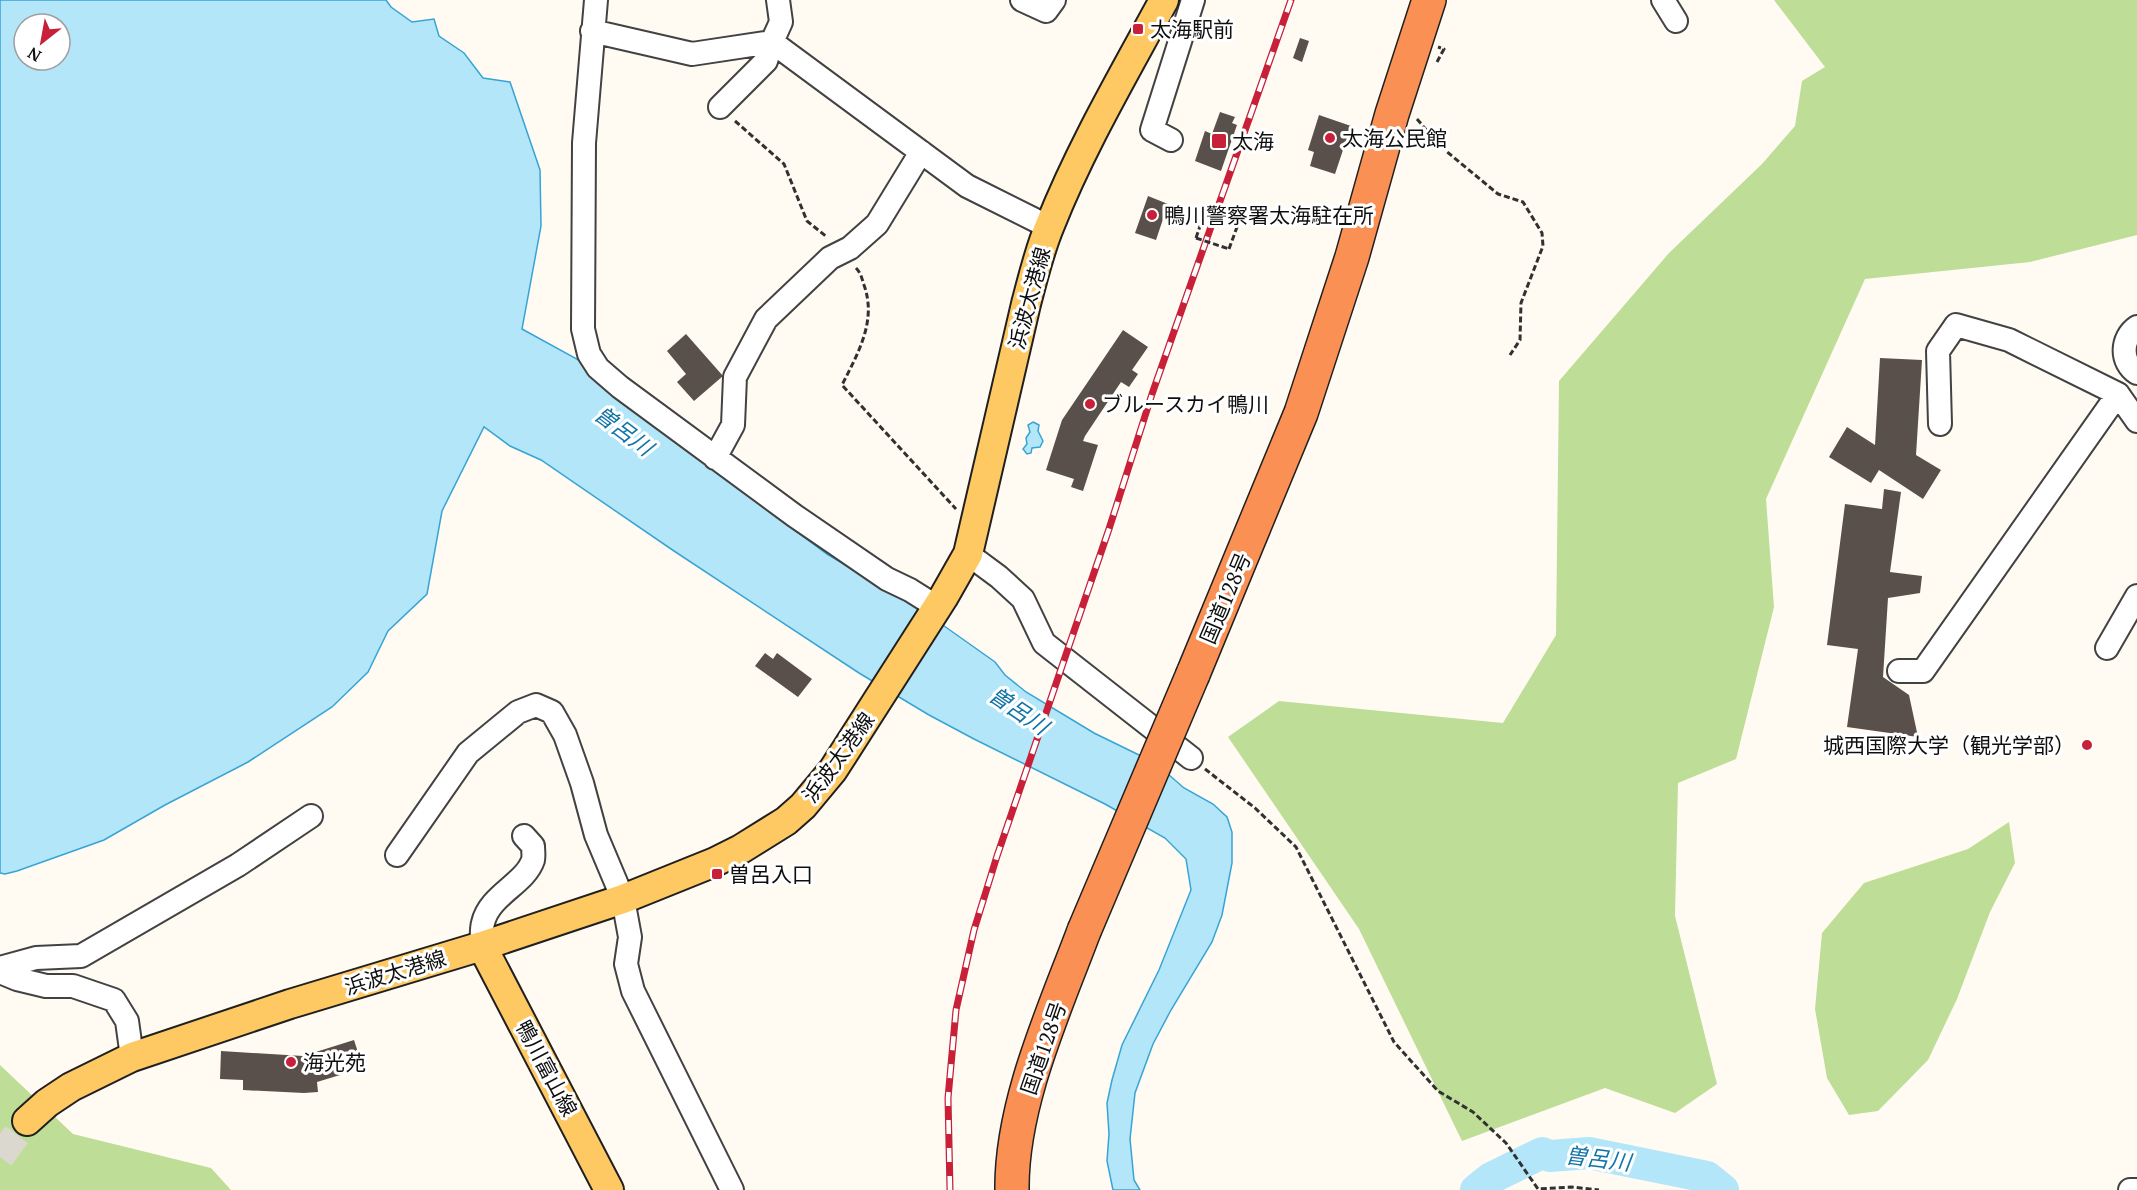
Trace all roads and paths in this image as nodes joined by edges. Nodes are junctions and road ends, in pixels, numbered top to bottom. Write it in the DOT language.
graph roads {
  1 [pos="596,0"];
  2 [pos="778,0"];
  3 [pos="1022,0"];
  4 [pos="1054,0"];
  5 [pos="1164,0"];
  6 [pos="1193,0"];
  7 [pos="1663,0"];
  8 [pos="1419,15"];
  9 [pos="1676,21"];
  10 [pos="592,31"];
  11 [pos="772,42"];
  12 [pos="1434,68"];
  13 [pos="720,107"];
  14 [pos="1420,109"];
  15 [pos="1171,140"];
  16 [pos="921,153"];
  17 [pos="1207,205"];
  18 [pos="1240,216"];
  19 [pos="1049,227"];
  20 [pos="843,252"];
  21 [pos="2137,327"];
  22 [pos="1510,355"];
  23 [pos="2137,373"];
  24 [pos="2118,394"];
  25 [pos="2137,420"];
  26 [pos="1940,424"];
  27 [pos="715,458"];
  28 [pos="971,541"];
  29 [pos="2137,596"];
  30 [pos="934,611"];
  31 [pos="2107,648"];
  32 [pos="1899,671"];
  33 [pos="1191,758"];
  34 [pos="311,816"];
  35 [pos="524,836"];
  36 [pos="397,855"];
  37 [pos="623,899"];
  38 [pos="482,946"];
  39 [pos="0,970"];
  40 [pos="132,1057"];
  41 [pos="27,1121"];
  42 [pos="1538,1189"];
  43 [pos="609,1190"];
  44 [pos="732,1190"];
  45 [pos="1012,1190"];
  46 [pos="1599,1190"];
  47 [pos="2130,1190"];
  48 [pos="2137,1190"];
  1 -- 10 [label="street"];
  2 -- 11 [label="street"];
  3 -- 4 [label="street"];
  5 -- 19 [label="main road, 浜波太港線"];
  6 -- 15 [label="street"];
  7 -- 9 [label="street"];
  8 -- 12 [label="path"];
  8 -- 45 [label="highway, 国道128号, bridge"];
  10 -- 11 [label="street"];
  10 -- 27 [label="street"];
  11 -- 13 [label="street"];
  11 -- 16 [label="street"];
  13 -- 20 [label="path"];
  14 -- 22 [label="path"];
  16 -- 19 [label="street"];
  16 -- 20 [label="street"];
  17 -- 18 [label="path, bridge"];
  19 -- 28 [label="main road, 浜波太港線"];
  20 -- 27 [label="street"];
  20 -- 28 [label="path"];
  21 -- 23 [label="street"];
  24 -- 25 [label="street"];
  24 -- 26 [label="street"];
  24 -- 32 [label="street"];
  27 -- 30 [label="street"];
  28 -- 30 [label="main road, 浜波太港線"];
  28 -- 33 [label="street"];
  29 -- 31 [label="street"];
  30 -- 37 [label="main road, 浜波太港線"];
  33 -- 42 [label="path"];
  34 -- 39 [label="street"];
  35 -- 38 [label="street"];
  36 -- 37 [label="street"];
  37 -- 38 [label="main road, 浜波太港線"];
  37 -- 44 [label="street"];
  38 -- 40 [label="main road, 浜波太港線"];
  38 -- 43 [label="main road, 鴨川富山線"];
  39 -- 40 [label="street"];
  40 -- 41 [label="main road, 浜波太港線"];
  42 -- 46 [label="path"];
  47 -- 48 [label="street"];
}
